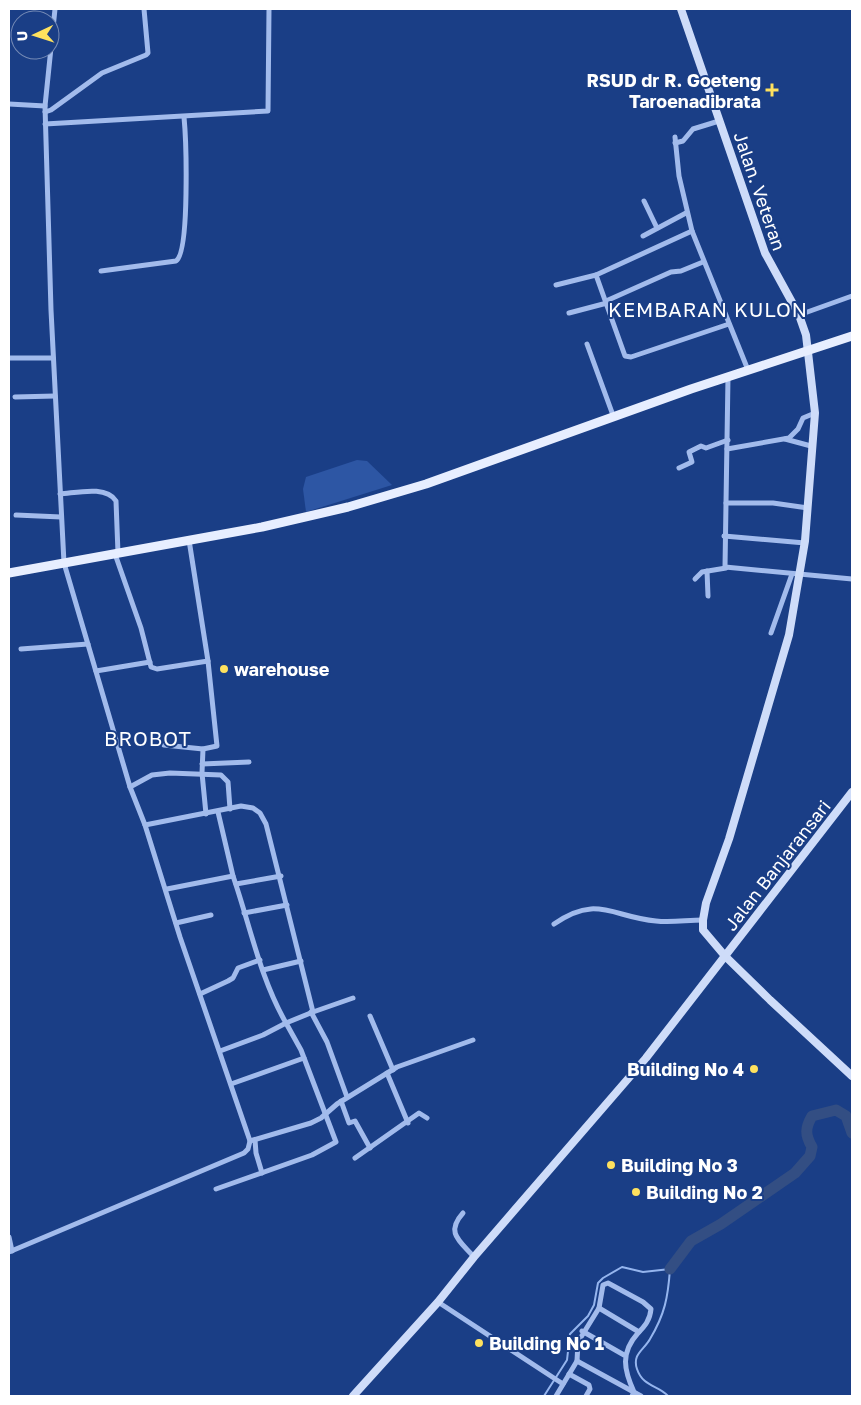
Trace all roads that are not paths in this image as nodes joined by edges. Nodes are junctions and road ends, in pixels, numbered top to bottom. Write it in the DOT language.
graph roads {
  1 [pos="55,9"];
  2 [pos="144,9"];
  3 [pos="269,9"];
  4 [pos="681,9"];
  5 [pos="9,104"];
  6 [pos="45,109"];
  7 [pos="184,117"];
  8 [pos="719,121"];
  9 [pos="46,124"];
  10 [pos="675,137"];
  11 [pos="675,143"];
  12 [pos="644,201"];
  13 [pos="686,213"];
  14 [pos="657,228"];
  15 [pos="692,231"];
  16 [pos="643,236"];
  17 [pos="703,262"];
  18 [pos="101,271"];
  19 [pos="596,274"];
  20 [pos="556,285"];
  21 [pos="852,296"];
  22 [pos="606,302"];
  23 [pos="569,313"];
  24 [pos="799,315"];
  25 [pos="729,324"];
  26 [pos="852,336"];
  27 [pos="587,344"];
  28 [pos="808,351"];
  29 [pos="9,358"];
  30 [pos="53,358"];
  31 [pos="748,370"];
  32 [pos="728,376"];
  33 [pos="55,396"];
  34 [pos="15,397"];
  35 [pos="815,413"];
  36 [pos="614,418"];
  37 [pos="785,439"];
  38 [pos="728,440"];
  39 [pos="811,446"];
  40 [pos="727,449"];
  41 [pos="680,468"];
  42 [pos="60,494"];
  43 [pos="726,502"];
  44 [pos="808,508"];
  45 [pos="16,515"];
  46 [pos="61,517"];
  47 [pos="724,536"];
  48 [pos="189,540"];
  49 [pos="805,543"];
  50 [pos="117,554"];
  51 [pos="64,563"];
  52 [pos="726,568"];
  53 [pos="707,571"];
  54 [pos="9,573"];
  55 [pos="796,575"];
  56 [pos="695,579"];
  57 [pos="852,579"];
  58 [pos="708,596"];
  59 [pos="771,632"];
  60 [pos="88,644"];
  61 [pos="21,649"];
  62 [pos="208,660"];
  63 [pos="150,662"];
  64 [pos="96,671"];
  65 [pos="164,745"];
  66 [pos="203,749"];
  67 [pos="249,762"];
  68 [pos="202,764"];
  69 [pos="202,773"];
  70 [pos="130,787"];
  71 [pos="852,792"];
  72 [pos="849,803"];
  73 [pos="230,809"];
  74 [pos="218,812"];
  75 [pos="206,814"];
  76 [pos="145,825"];
  77 [pos="233,876"];
  78 [pos="280,876"];
  79 [pos="236,884"];
  80 [pos="167,890"];
  81 [pos="287,905"];
  82 [pos="244,913"];
  83 [pos="211,915"];
  84 [pos="702,920"];
  85 [pos="176,923"];
  86 [pos="554,924"];
  87 [pos="725,956"];
  88 [pos="260,960"];
  89 [pos="301,961"];
  90 [pos="263,970"];
  91 [pos="200,994"];
  92 [pos="354,998"];
  93 [pos="312,1012"];
  94 [pos="370,1016"];
  95 [pos="286,1024"];
  96 [pos="473,1040"];
  97 [pos="220,1051"];
  98 [pos="304,1058"];
  99 [pos="390,1071"];
  100 [pos="852,1076"];
  101 [pos="231,1084"];
  102 [pos="347,1097"];
  103 [pos="341,1101"];
  104 [pos="325,1115"];
  105 [pos="427,1118"];
  106 [pos="408,1123"];
  107 [pos="253,1141"];
  108 [pos="370,1148"];
  109 [pos="356,1158"];
  110 [pos="262,1173"];
  111 [pos="216,1189"];
  112 [pos="462,1213"];
  113 [pos="9,1237"];
  114 [pos="10,1252"];
  115 [pos="474,1257"];
  116 [pos="438,1302"];
  117 [pos="599,1308"];
  118 [pos="582,1331"];
  119 [pos="639,1332"];
  120 [pos="624,1355"];
  121 [pos="577,1361"];
  122 [pos="569,1374"];
  123 [pos="563,1384"];
  124 [pos="633,1394"];
  125 [pos="353,1396"];
  126 [pos="558,1396"];
  127 [pos="586,1396"];
  128 [pos="641,1396"];
  1 -- 6 [label="street"];
  2 -- 6 [label="street"];
  3 -- 7 [label="street"];
  4 -- 8 [label="street, Jalan. Veteran"];
  5 -- 6 [label="street"];
  6 -- 9 [label="street"];
  7 -- 9 [label="street"];
  7 -- 18 [label="street"];
  8 -- 11 [label="street"];
  8 -- 24 [label="street, Jalan. Veteran"];
  9 -- 30 [label="street"];
  10 -- 11 [label="street"];
  11 -- 13 [label="street"];
  12 -- 14 [label="street"];
  13 -- 14 [label="street"];
  13 -- 15 [label="street"];
  14 -- 16 [label="street"];
  15 -- 17 [label="street"];
  15 -- 19 [label="street"];
  17 -- 22 [label="street"];
  17 -- 25 [label="street"];
  19 -- 20 [label="street"];
  19 -- 22 [label="street"];
  21 -- 24 [label="street"];
  22 -- 23 [label="street"];
  22 -- 25 [label="street"];
  24 -- 28 [label="street, Jalan. Veteran"];
  25 -- 31 [label="street"];
  26 -- 28 [label="main road"];
  27 -- 36 [label="street"];
  28 -- 31 [label="main road"];
  28 -- 35 [label="street, Jalan. Veteran"];
  29 -- 30 [label="street"];
  30 -- 33 [label="street"];
  31 -- 32 [label="main road"];
  32 -- 36 [label="main road"];
  32 -- 38 [label="street"];
  33 -- 34 [label="street"];
  33 -- 42 [label="street"];
  35 -- 37 [label="street"];
  35 -- 39 [label="street, Jalan. Veteran"];
  36 -- 48 [label="main road"];
  37 -- 39 [label="street"];
  37 -- 40 [label="street"];
  38 -- 40 [label="street"];
  38 -- 41 [label="street"];
  39 -- 44 [label="street, Jalan. Veteran"];
  40 -- 43 [label="street"];
  42 -- 46 [label="street"];
  42 -- 50 [label="street"];
  43 -- 44 [label="street"];
  43 -- 47 [label="street"];
  44 -- 49 [label="street, Jalan. Veteran"];
  45 -- 46 [label="street"];
  46 -- 51 [label="street"];
  47 -- 49 [label="street"];
  47 -- 52 [label="street"];
  48 -- 50 [label="main road"];
  48 -- 62 [label="street"];
  49 -- 55 [label="street, Jalan. Veteran"];
  50 -- 51 [label="main road"];
  50 -- 63 [label="street"];
  51 -- 54 [label="main road"];
  51 -- 60 [label="street"];
  52 -- 53 [label="street"];
  52 -- 55 [label="street"];
  53 -- 56 [label="street"];
  53 -- 58 [label="street"];
  55 -- 57 [label="street"];
  55 -- 59 [label="street"];
  55 -- 84 [label="street, Jalan. Veteran"];
  60 -- 61 [label="street"];
  60 -- 64 [label="street"];
  62 -- 63 [label="street"];
  62 -- 66 [label="street"];
  63 -- 64 [label="street"];
  64 -- 70 [label="street"];
  65 -- 66 [label="street"];
  66 -- 68 [label="street"];
  67 -- 68 [label="street"];
  68 -- 69 [label="street"];
  69 -- 70 [label="street"];
  69 -- 73 [label="street"];
  69 -- 75 [label="street"];
  70 -- 76 [label="street"];
  71 -- 72 [label="street, Jalan Banjaransari"];
  72 -- 87 [label="street, Jalan Banjaransari"];
  73 -- 74 [label="street"];
  73 -- 78 [label="street"];
  74 -- 75 [label="street"];
  74 -- 77 [label="street"];
  75 -- 76 [label="street"];
  76 -- 80 [label="street"];
  77 -- 79 [label="street"];
  77 -- 80 [label="street"];
  78 -- 79 [label="street"];
  78 -- 81 [label="street"];
  79 -- 82 [label="street"];
  80 -- 85 [label="street"];
  81 -- 82 [label="street"];
  81 -- 89 [label="street"];
  82 -- 88 [label="street"];
  83 -- 85 [label="street"];
  84 -- 86 [label="street"];
  84 -- 87 [label="street"];
  85 -- 91 [label="street"];
  87 -- 100 [label="street"];
  87 -- 115 [label="street, Jalan Banjaransari"];
  88 -- 90 [label="street"];
  88 -- 91 [label="street"];
  89 -- 90 [label="street"];
  89 -- 93 [label="street"];
  90 -- 95 [label="street"];
  91 -- 97 [label="street"];
  92 -- 93 [label="street"];
  93 -- 95 [label="street"];
  93 -- 102 [label="street"];
  94 -- 99 [label="street"];
  95 -- 97 [label="street"];
  95 -- 98 [label="street"];
  96 -- 99 [label="street"];
  97 -- 101 [label="street"];
  98 -- 101 [label="street"];
  98 -- 104 [label="street"];
  99 -- 102 [label="street"];
  99 -- 106 [label="street"];
  101 -- 107 [label="street"];
  102 -- 103 [label="street"];
  103 -- 104 [label="street"];
  103 -- 108 [label="street"];
  104 -- 107 [label="street"];
  104 -- 110 [label="street"];
  105 -- 106 [label="street"];
  106 -- 108 [label="street"];
  107 -- 110 [label="street"];
  107 -- 114 [label="street"];
  108 -- 109 [label="street"];
  110 -- 111 [label="street"];
  112 -- 115 [label="street"];
  113 -- 114 [label="street"];
  115 -- 116 [label="street, Jalan Banjaransari"];
  116 -- 123 [label="street"];
  116 -- 125 [label="street, Jalan Banjaransari"];
  117 -- 118 [label="street"];
  117 -- 119 [label="street"];
  117 -- 119 [label="street"];
  118 -- 120 [label="street"];
  118 -- 121 [label="street"];
  119 -- 120 [label="street"];
  120 -- 124 [label="street"];
  121 -- 122 [label="street"];
  121 -- 124 [label="street"];
  122 -- 123 [label="street"];
  122 -- 127 [label="street"];
  123 -- 126 [label="street"];
  124 -- 128 [label="street"];
}
